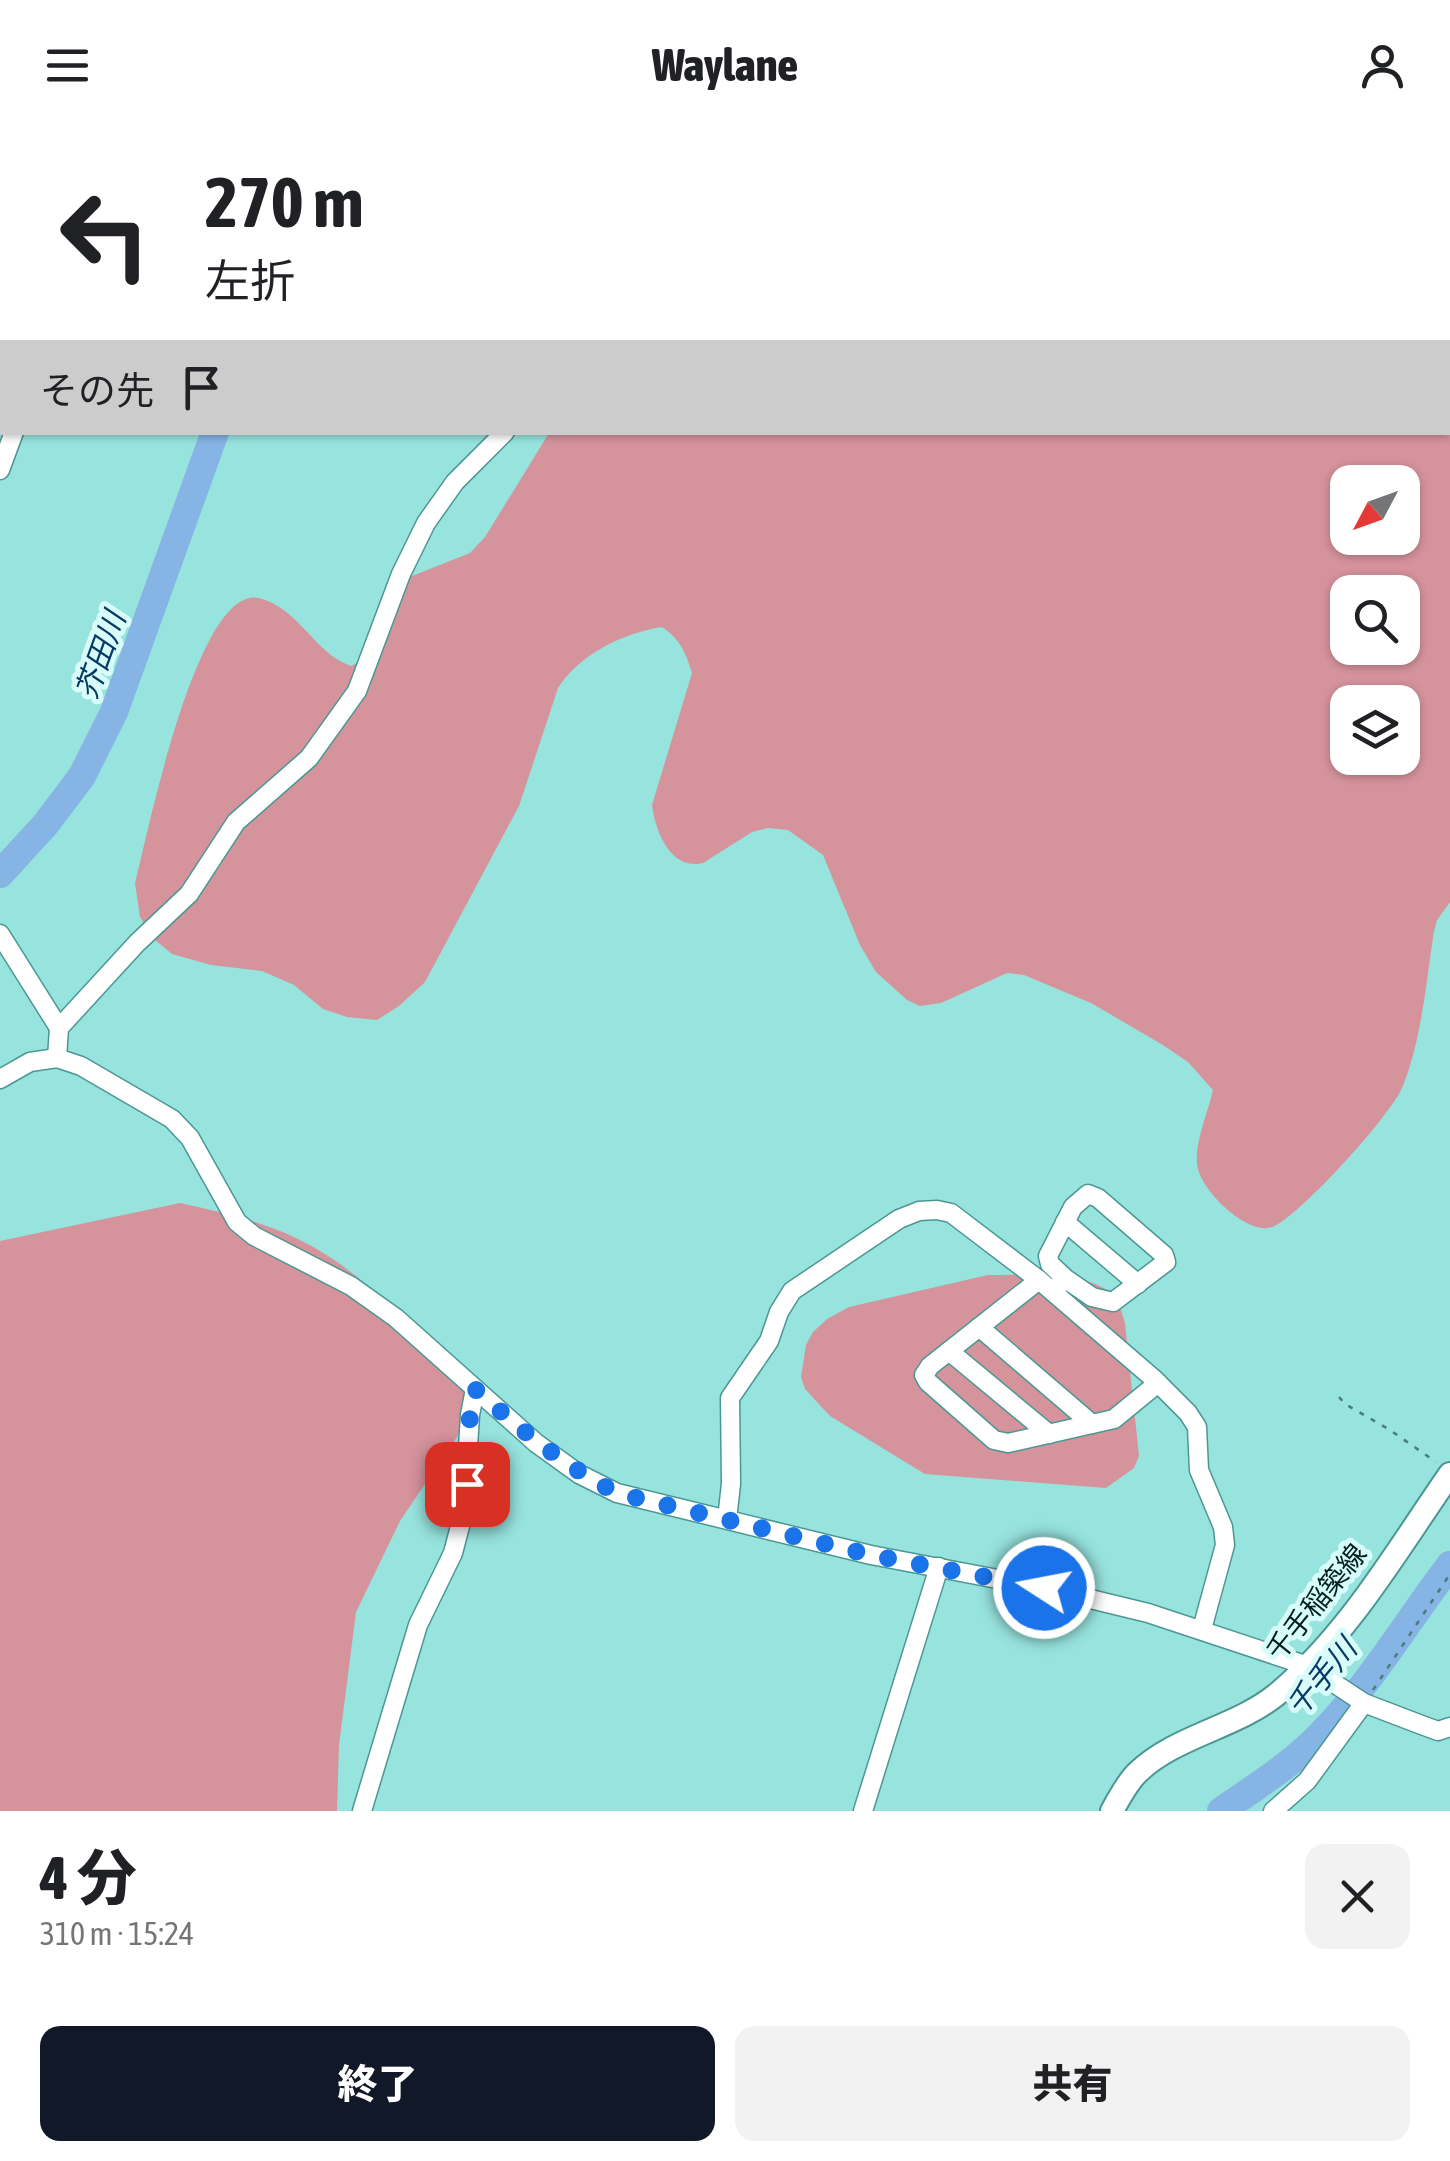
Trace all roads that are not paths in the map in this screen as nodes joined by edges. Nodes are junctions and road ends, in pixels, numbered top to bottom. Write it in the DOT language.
graph roads {
  1 [pos="13,435"];
  2 [pos="502,435"];
  3 [pos="0,470"];
  4 [pos="0,934"];
  5 [pos="59,1028"];
  6 [pos="57,1058"];
  7 [pos="0,1079"];
  8 [pos="1065,1222"];
  9 [pos="1052,1284"];
  10 [pos="1138,1284"];
  11 [pos="979,1327"];
  12 [pos="949,1351"];
  13 [pos="1158,1383"];
  14 [pos="475,1389"];
  15 [pos="1092,1424"];
  16 [pos="1049,1434"];
  17 [pos="1442,1468"];
  18 [pos="727,1520"];
  19 [pos="939,1567"];
  20 [pos="1202,1629"];
  21 [pos="1312,1669"];
  22 [pos="1362,1702"];
  23 [pos="1450,1727"];
  24 [pos="362,1811"];
  25 [pos="864,1811"];
  26 [pos="1112,1811"];
  27 [pos="1273,1811"];
  1 -- 3 [label="street"];
  2 -- 5 [label="street"];
  4 -- 5 [label="street"];
  5 -- 6 [label="street"];
  6 -- 7 [label="street"];
  6 -- 14 [label="street"];
  8 -- 9 [label="street"];
  8 -- 10 [label="street"];
  8 -- 10 [label="street"];
  9 -- 10 [label="street"];
  9 -- 11 [label="street"];
  9 -- 13 [label="street"];
  9 -- 18 [label="street"];
  11 -- 12 [label="street"];
  11 -- 15 [label="street"];
  12 -- 16 [label="street"];
  12 -- 16 [label="street"];
  13 -- 15 [label="street"];
  13 -- 20 [label="street"];
  14 -- 18 [label="street"];
  14 -- 24 [label="street"];
  15 -- 16 [label="street"];
  17 -- 21 [label="main road, 千手稲築線"];
  18 -- 19 [label="street"];
  19 -- 20 [label="street"];
  19 -- 25 [label="street"];
  20 -- 21 [label="street"];
  21 -- 22 [label="street"];
  21 -- 26 [label="main road, 千手稲築線"];
  22 -- 23 [label="street"];
  22 -- 27 [label="street"];
}
